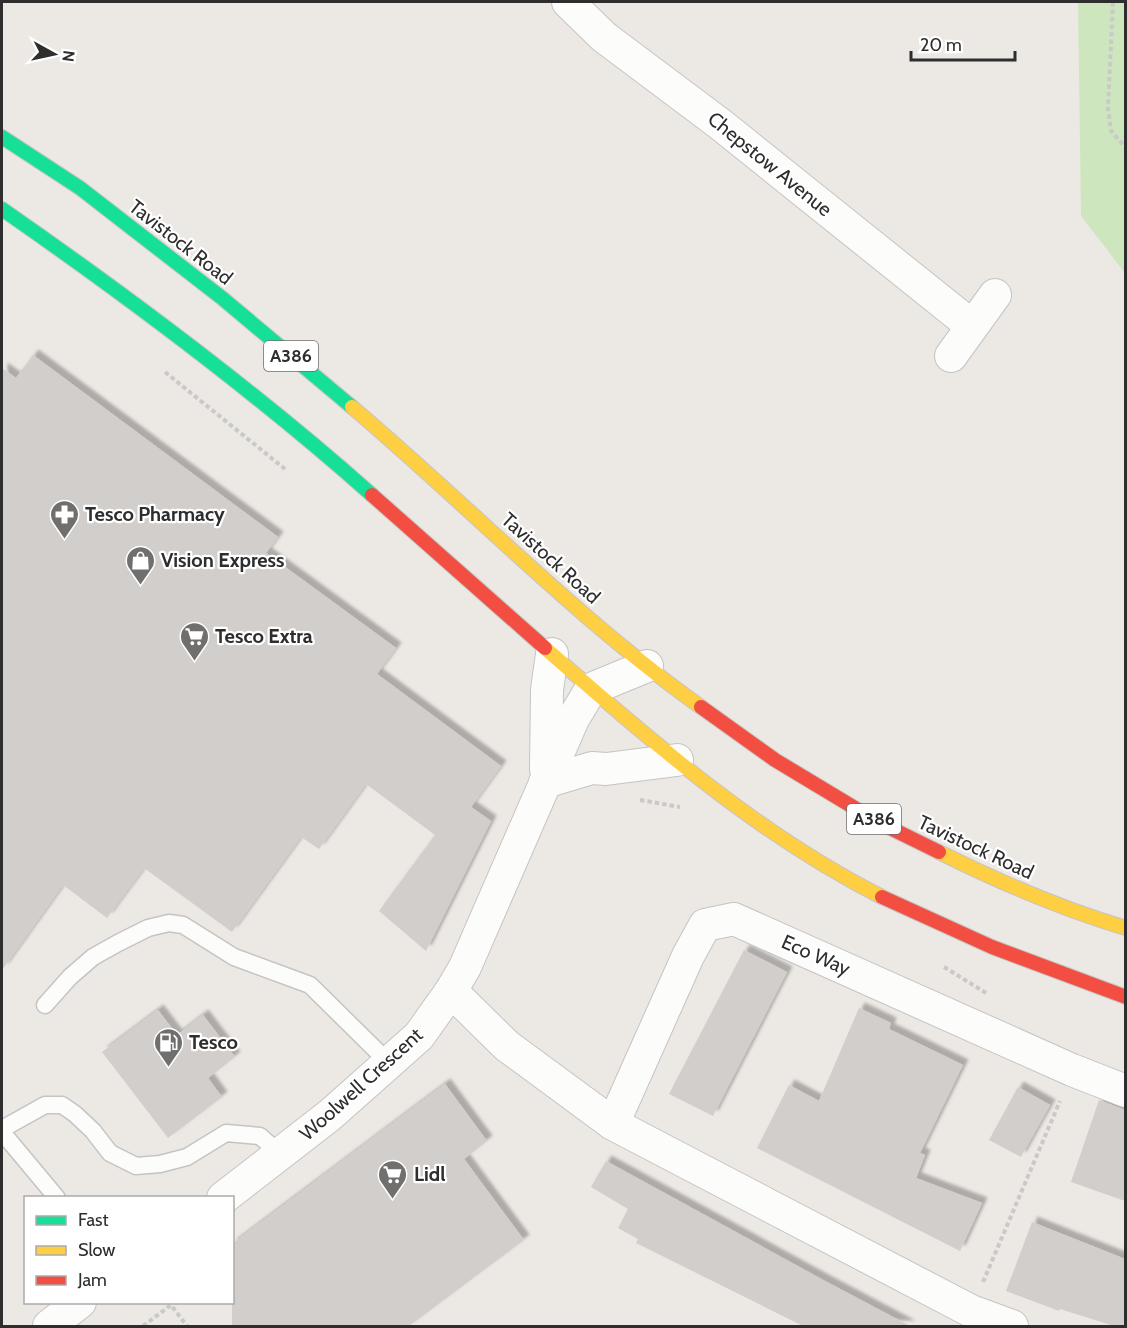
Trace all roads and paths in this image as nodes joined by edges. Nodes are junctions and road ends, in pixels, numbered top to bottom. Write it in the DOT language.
graph roads {
  1 [pos="568,2"];
  2 [pos="1113,2"];
  3 [pos="2,137"];
  4 [pos="1125,148"];
  5 [pos="2,209"];
  6 [pos="995,295"];
  7 [pos="972,326"];
  8 [pos="951,356"];
  9 [pos="164,372"];
  10 [pos="294,476"];
  11 [pos="552,654"];
  12 [pos="647,666"];
  13 [pos="591,689"];
  14 [pos="677,760"];
  15 [pos="545,782"];
  16 [pos="1125,928"];
  17 [pos="451,991"];
  18 [pos="1125,997"];
  19 [pos="45,1005"];
  20 [pos="389,1063"];
  21 [pos="1072,1070"];
  22 [pos="1125,1091"];
  23 [pos="613,1124"];
  24 [pos="2,1131"];
  25 [pos="280,1154"];
  26 [pos="56,1196"];
  27 [pos="224,1196"];
  28 [pos="77,1304"];
  29 [pos="962,1319"];
  30 [pos="49,1326"];
  31 [pos="143,1326"];
  32 [pos="187,1326"];
  33 [pos="1012,1326"];
  1 -- 7 [label="street, Chepstow Avenue"];
  2 -- 4 [label="path"];
  3 -- 12 [label="highway, Tavistock Road / A386"];
  5 -- 11 [label="highway, A386"];
  6 -- 7 [label="street"];
  7 -- 8 [label="street"];
  9 -- 10 [label="path"];
  11 -- 13 [label="highway, A386"];
  11 -- 15 [label="street, Woolwell Crescent"];
  12 -- 13 [label="street"];
  12 -- 16 [label="highway, Tavistock Road / A386"];
  13 -- 14 [label="highway, A386"];
  13 -- 15 [label="street"];
  14 -- 15 [label="street"];
  14 -- 18 [label="highway, A386"];
  15 -- 17 [label="street, Woolwell Crescent"];
  17 -- 20 [label="street, Woolwell Crescent"];
  17 -- 23 [label="street"];
  19 -- 20 [label="lane"];
  20 -- 25 [label="street, Woolwell Crescent"];
  21 -- 22 [label="street, Eco Way"];
  21 -- 23 [label="street, Eco Way"];
  21 -- 29 [label="path"];
  23 -- 29 [label="street"];
  24 -- 25 [label="lane"];
  24 -- 26 [label="lane"];
  25 -- 27 [label="street, Woolwell Crescent"];
  28 -- 30 [label="street"];
  29 -- 33 [label="street"];
  31 -- 32 [label="path"];
}
